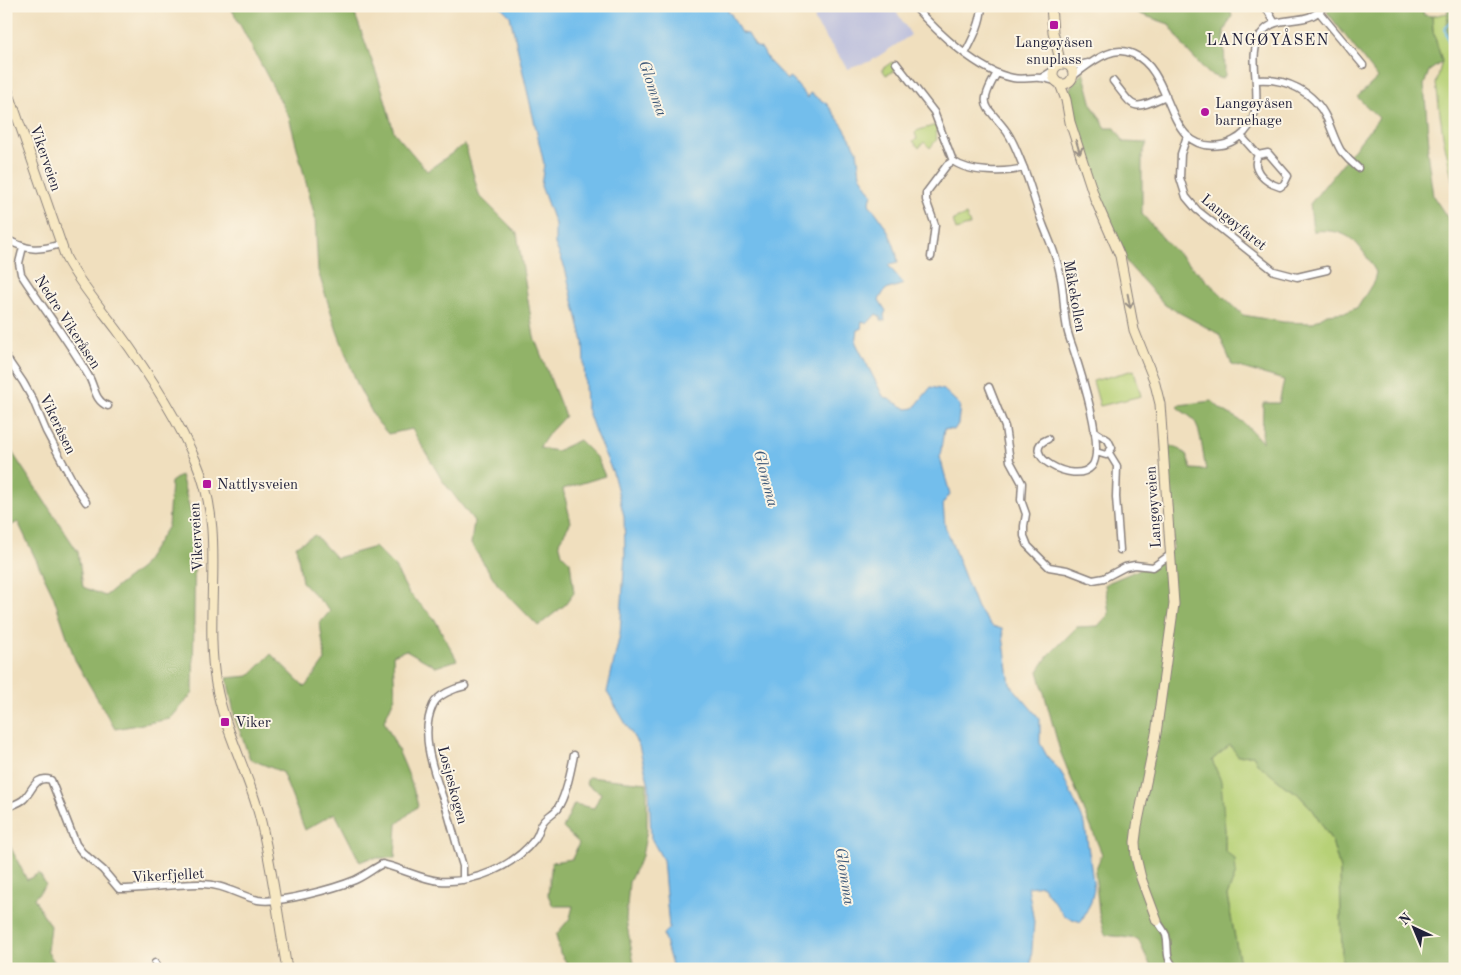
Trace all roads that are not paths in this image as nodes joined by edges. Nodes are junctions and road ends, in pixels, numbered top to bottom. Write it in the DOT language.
graph roads {
  1 [pos="914,6"];
  2 [pos="982,6"];
  3 [pos="1051,6"];
  4 [pos="1265,6"];
  5 [pos="1324,6"];
  6 [pos="1319,12"];
  7 [pos="1275,23"];
  8 [pos="966,54"];
  9 [pos="1091,62"];
  10 [pos="896,63"];
  11 [pos="1363,65"];
  12 [pos="1061,67"];
  13 [pos="997,73"];
  14 [pos="1041,78"];
  15 [pos="1071,79"];
  16 [pos="1257,80"];
  17 [pos="1113,81"];
  18 [pos="1058,82"];
  19 [pos="6,85"];
  20 [pos="1166,96"];
  21 [pos="1066,100"];
  22 [pos="1187,136"];
  23 [pos="1241,136"];
  24 [pos="1258,155"];
  25 [pos="952,161"];
  26 [pos="1024,168"];
  27 [pos="1358,168"];
  28 [pos="6,239"];
  29 [pos="61,244"];
  30 [pos="23,247"];
  31 [pos="931,257"];
  32 [pos="1327,270"];
  33 [pos="6,357"];
  34 [pos="989,387"];
  35 [pos="108,406"];
  36 [pos="1094,431"];
  37 [pos="1048,439"];
  38 [pos="1096,452"];
  39 [pos="1109,453"];
  40 [pos="86,502"];
  41 [pos="1120,550"];
  42 [pos="1170,554"];
  43 [pos="465,686"];
  44 [pos="574,755"];
  45 [pos="6,808"];
  46 [pos="463,880"];
  47 [pos="275,899"];
  48 [pos="1157,921"];
  49 [pos="287,969"];
  50 [pos="1176,969"];
  1 -- 8 [label="street"];
  2 -- 8 [label="street"];
  3 -- 12 [label="main road"];
  4 -- 7 [label="street"];
  5 -- 6 [label="street"];
  6 -- 7 [label="street"];
  6 -- 11 [label="street"];
  7 -- 16 [label="street"];
  8 -- 13 [label="street"];
  9 -- 12 [label="street"];
  9 -- 15 [label="street"];
  9 -- 20 [label="street"];
  10 -- 25 [label="street"];
  12 -- 14 [label="street"];
  12 -- 15 [label="main road"];
  12 -- 18 [label="main road, Langøyveien"];
  13 -- 14 [label="street"];
  13 -- 26 [label="street, Måkekollen"];
  14 -- 18 [label="street"];
  15 -- 18 [label="main road"];
  15 -- 21 [label="main road, Langøyveien"];
  16 -- 23 [label="street"];
  16 -- 27 [label="street"];
  17 -- 20 [label="street"];
  18 -- 21 [label="main road, Langøyveien"];
  19 -- 29 [label="main road, Vikerveien"];
  20 -- 22 [label="street"];
  21 -- 42 [label="main road, Langøyveien, one-way"];
  22 -- 23 [label="street"];
  22 -- 32 [label="street, Langøyfaret"];
  23 -- 24 [label="street"];
  24 -- 24 [label="street"];
  25 -- 26 [label="street"];
  25 -- 31 [label="street"];
  26 -- 36 [label="street, Måkekollen"];
  28 -- 30 [label="street"];
  29 -- 30 [label="street"];
  29 -- 47 [label="main road, Vikerveien"];
  30 -- 35 [label="street, Nedre Vikeråsen"];
  33 -- 40 [label="street, Vikeråsen"];
  34 -- 42 [label="street"];
  36 -- 38 [label="street, Måkekollen"];
  36 -- 39 [label="street"];
  37 -- 38 [label="street"];
  38 -- 39 [label="street"];
  39 -- 41 [label="street"];
  42 -- 48 [label="main road, Langøyveien"];
  43 -- 46 [label="street, Losjeskogen"];
  44 -- 46 [label="street, Vikerfjellet"];
  45 -- 47 [label="street, Vikerfjellet"];
  46 -- 47 [label="street, Vikerfjellet"];
  47 -- 49 [label="main road, Vikerveien"];
  48 -- 50 [label="street"];
}
